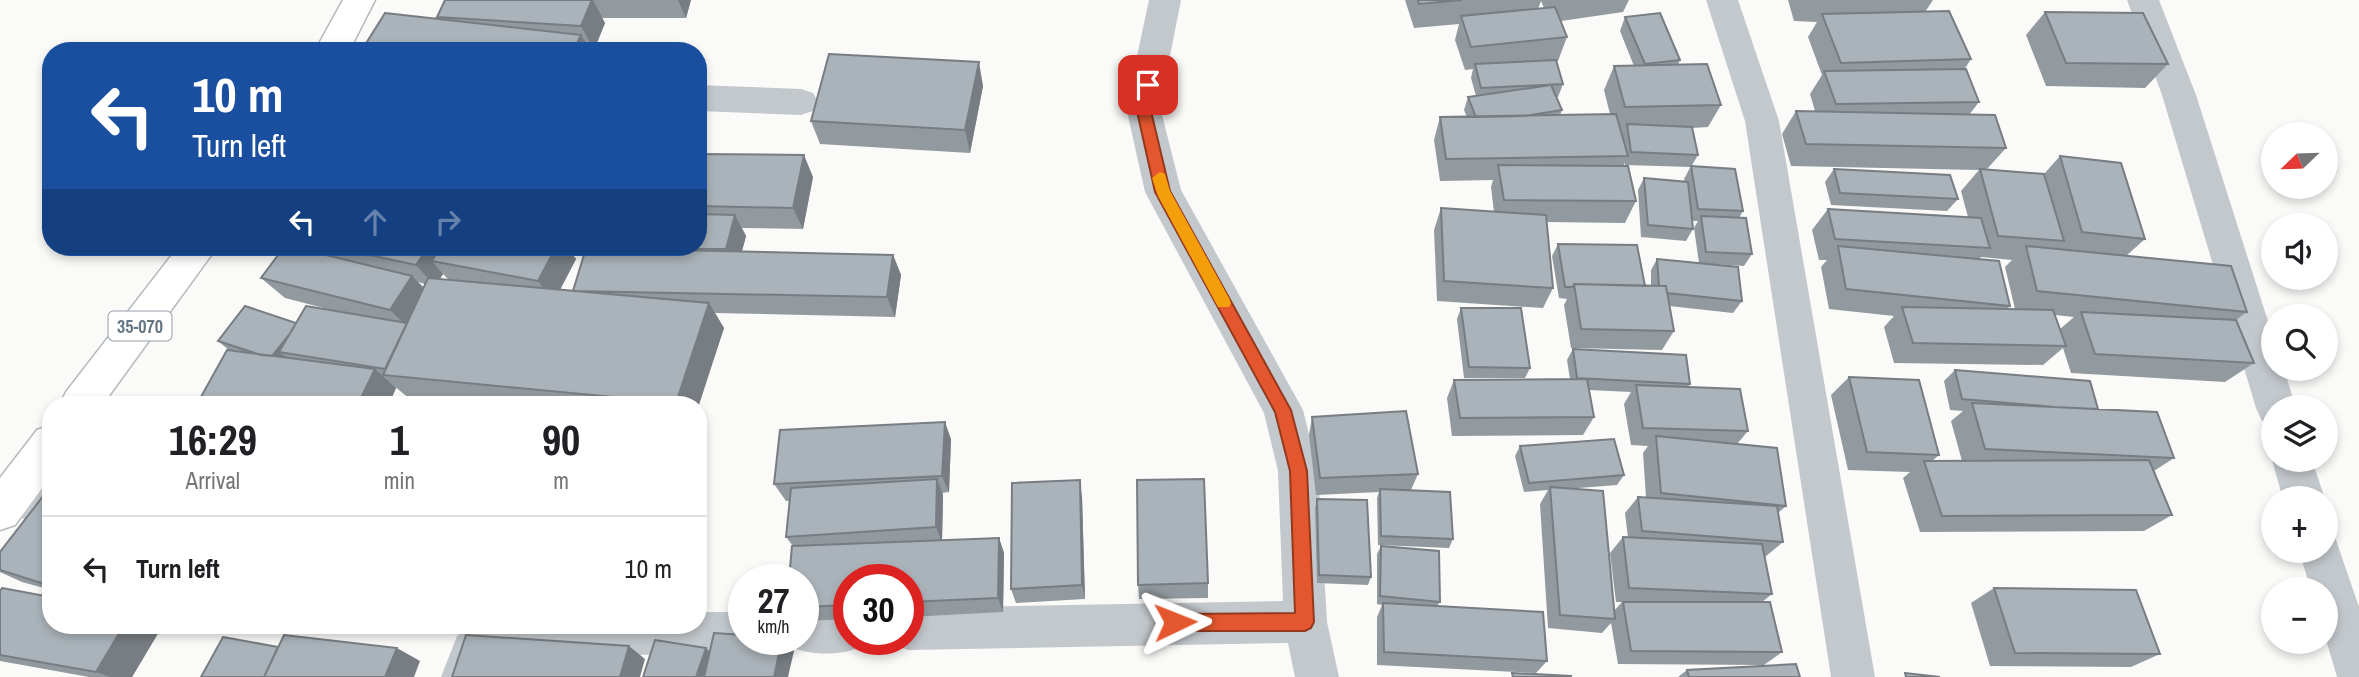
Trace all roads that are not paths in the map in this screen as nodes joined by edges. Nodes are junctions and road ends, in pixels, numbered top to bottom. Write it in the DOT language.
graph roads {
  1 [pos="359,0"];
  2 [pos="1165,0"];
  3 [pos="1722,0"];
  4 [pos="2143,0"];
  5 [pos="337,42"];
  6 [pos="707,98"];
  7 [pos="801,102"];
  8 [pos="192,256"];
  9 [pos="2272,395"];
  10 [pos="86,396"];
  11 [pos="42,455"];
  12 [pos="42,504"];
  13 [pos="5,505"];
  14 [pos="2324,563"];
  15 [pos="1286,621"];
  16 [pos="924,629"];
  17 [pos="707,633"];
  18 [pos="728,633"];
  19 [pos="627,634"];
  20 [pos="463,677"];
  21 [pos="1317,677"];
  22 [pos="1853,677"];
  23 [pos="2359,677"];
  1 -- 5 [label="main road"];
  2 -- 15 [label="street"];
  3 -- 22 [label="street"];
  4 -- 9 [label="street"];
  6 -- 7 [label="street"];
  8 -- 10 [label="main road, 35-070"];
  11 -- 13 [label="main road"];
  12 -- 13 [label="street"];
  14 -- 23 [label="street"];
  15 -- 16 [label="street"];
  15 -- 21 [label="street"];
  17 -- 18 [label="street"];
  19 -- 20 [label="street"];
}
